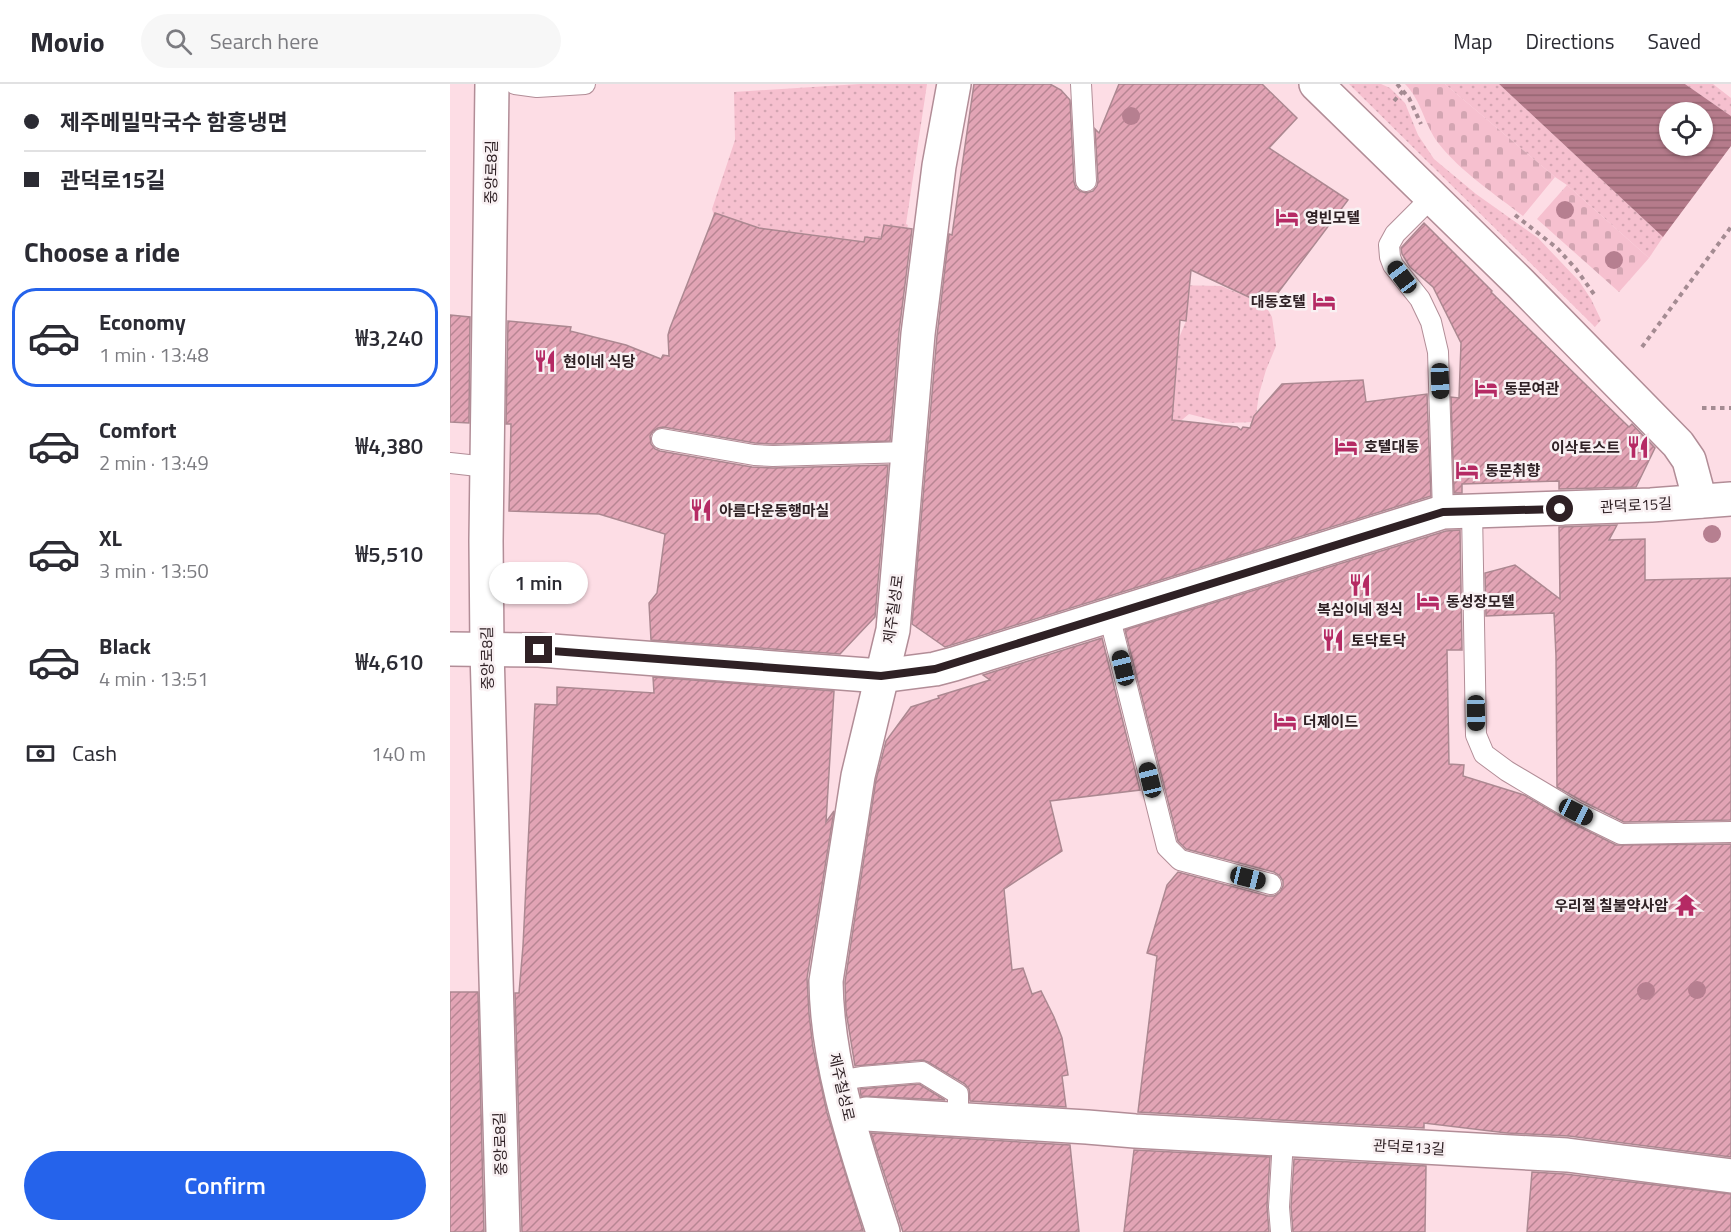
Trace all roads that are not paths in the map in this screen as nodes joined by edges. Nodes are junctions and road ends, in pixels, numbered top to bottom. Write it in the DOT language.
graph roads {
  1 [pos="492,84"];
  2 [pos="515,84"];
  3 [pos="585,84"];
  4 [pos="954,84"];
  5 [pos="1082,84"];
  6 [pos="1316,84"];
  7 [pos="1086,181"];
  8 [pos="1432,196"];
  9 [pos="662,439"];
  10 [pos="908,452"];
  11 [pos="450,463"];
  12 [pos="487,467"];
  13 [pos="1715,500"];
  14 [pos="1458,512"];
  15 [pos="1108,615"];
  16 [pos="450,649"];
  17 [pos="487,650"];
  18 [pos="881,676"];
  19 [pos="1731,832"];
  20 [pos="1271,884"];
  21 [pos="838,1081"];
  22 [pos="849,1119"];
  23 [pos="958,1120"];
  24 [pos="1283,1140"];
  25 [pos="1731,1176"];
  26 [pos="503,1232"];
  27 [pos="883,1232"];
  28 [pos="1281,1232"];
  1 -- 12 [label="street, 중앙로8길"];
  2 -- 3 [label="lane"];
  4 -- 10 [label="street, 제주칠성로"];
  5 -- 7 [label="lane"];
  6 -- 8 [label="street"];
  8 -- 13 [label="street"];
  8 -- 14 [label="lane"];
  9 -- 10 [label="lane"];
  10 -- 18 [label="street, 제주칠성로"];
  11 -- 12 [label="lane"];
  12 -- 17 [label="street, 중앙로8길"];
  13 -- 14 [label="street, 관덕로15길"];
  14 -- 15 [label="street, 관덕로15길"];
  14 -- 19 [label="lane"];
  15 -- 18 [label="street, 관덕로15길"];
  15 -- 20 [label="lane"];
  16 -- 17 [label="street, 관덕로15길"];
  17 -- 18 [label="street, 관덕로15길"];
  17 -- 26 [label="street, 중앙로8길"];
  18 -- 21 [label="street, 제주칠성로"];
  21 -- 22 [label="street, 제주칠성로"];
  21 -- 23 [label="lane"];
  22 -- 23 [label="street, 관덕로13길"];
  22 -- 27 [label="street, 제주칠성로"];
  23 -- 24 [label="street, 관덕로13길"];
  24 -- 25 [label="street, 관덕로13길"];
  24 -- 28 [label="lane"];
}
